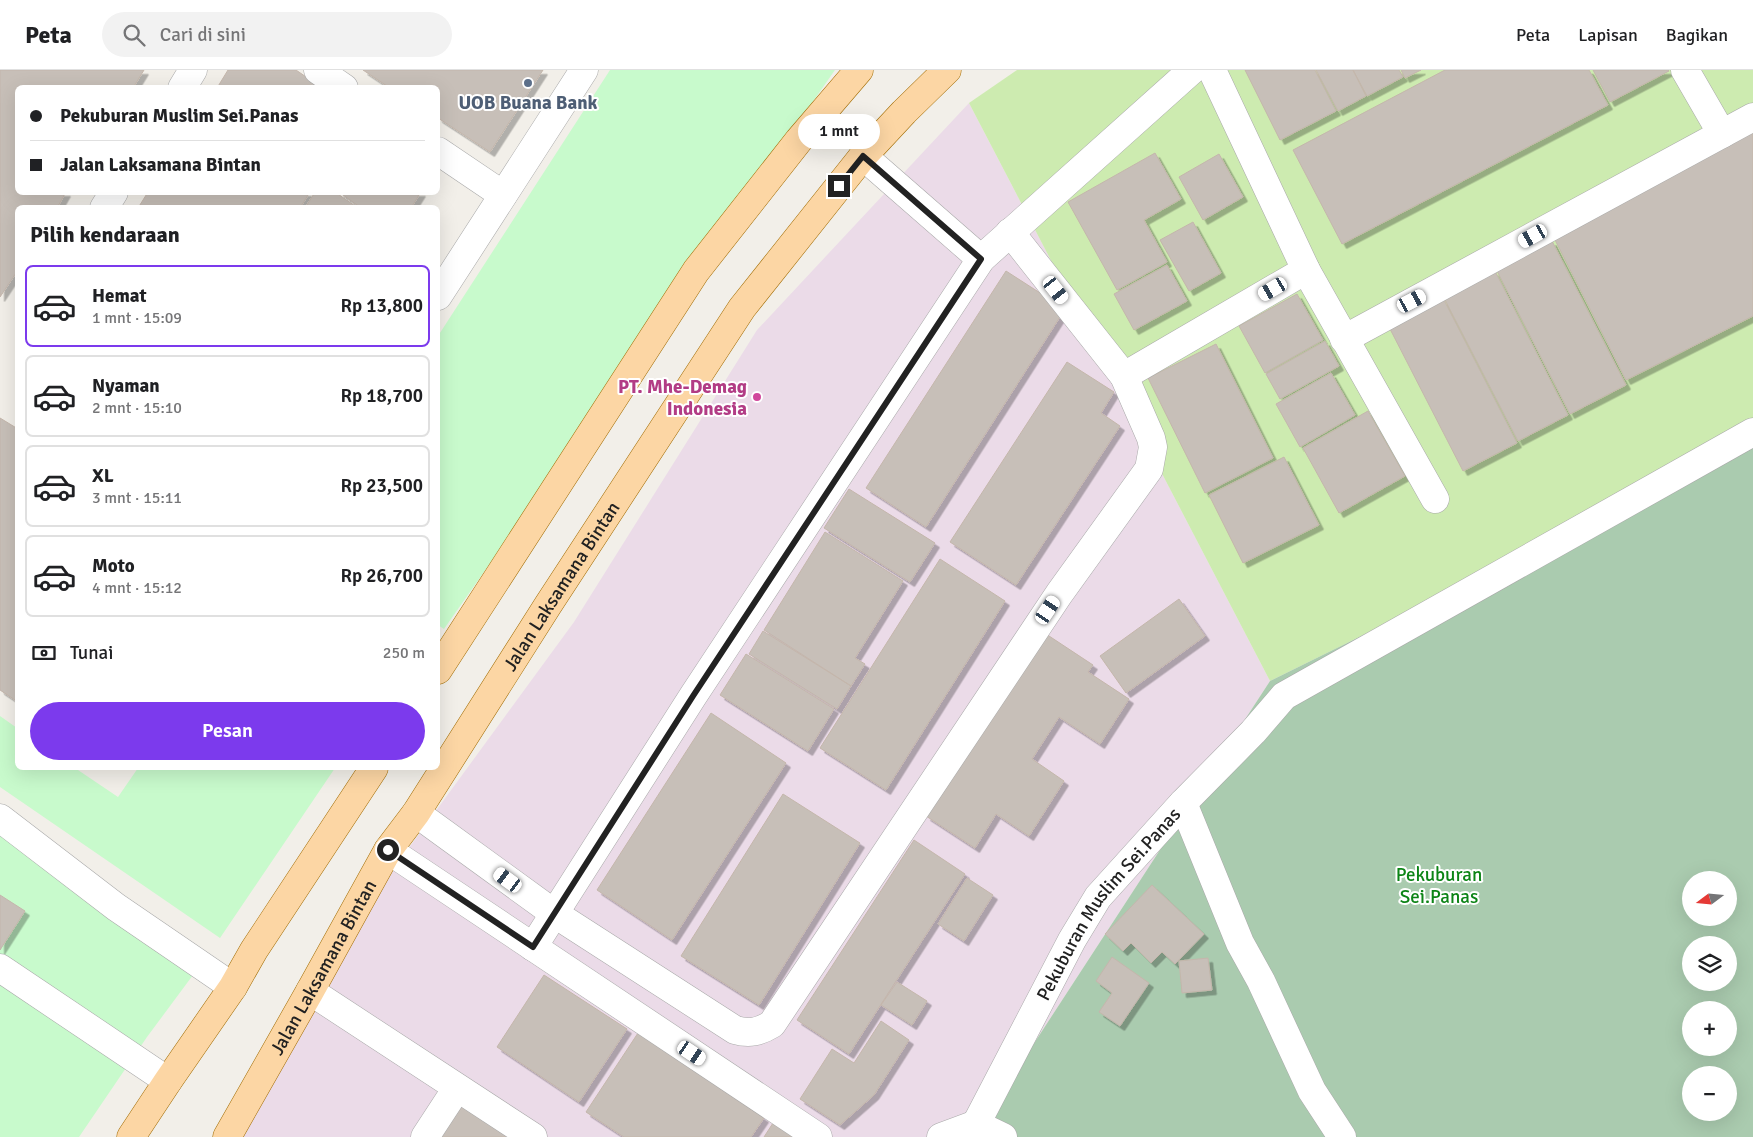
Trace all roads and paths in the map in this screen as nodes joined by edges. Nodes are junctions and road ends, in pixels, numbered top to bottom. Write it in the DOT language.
graph roads {
  1 [pos="193,70"];
  2 [pos="318,70"];
  3 [pos="584,70"];
  4 [pos="859,70"];
  5 [pos="947,70"];
  6 [pos="1192,70"];
  7 [pos="1212,70"];
  8 [pos="1685,70"];
  9 [pos="184,85"];
  10 [pos="340,85"];
  11 [pos="1753,117"];
  12 [pos="1722,134"];
  13 [pos="440,152"];
  14 [pos="863,156"];
  15 [pos="503,195"];
  16 [pos="1010,232"];
  17 [pos="981,259"];
  18 [pos="1306,270"];
  19 [pos="440,293"];
  20 [pos="1344,339"];
  21 [pos="1124,376"];
  22 [pos="1753,432"];
  23 [pos="1435,499"];
  24 [pos="441,659"];
  25 [pos="373,770"];
  26 [pos="1183,803"];
  27 [pos="416,813"];
  28 [pos="0,818"];
  29 [pos="388,850"];
  30 [pos="555,914"];
  31 [pos="533,947"];
  32 [pos="0,968"];
  33 [pos="233,987"];
  34 [pos="310,991"];
  35 [pos="168,1080"];
  36 [pos="457,1088"];
  37 [pos="976,1124"];
  38 [pos="131,1137"];
  39 [pos="226,1137"];
  40 [pos="425,1137"];
  41 [pos="533,1137"];
  42 [pos="818,1137"];
  43 [pos="941,1137"];
  44 [pos="1003,1137"];
  45 [pos="1342,1137"];
  1 -- 9 [label="street"];
  2 -- 10 [label="street"];
  3 -- 15 [label="street"];
  4 -- 24 [label="main road"];
  5 -- 14 [label="main road, Jalan Laksamana Bintan"];
  6 -- 16 [label="street"];
  7 -- 18 [label="street"];
  8 -- 12 [label="street"];
  11 -- 12 [label="street"];
  12 -- 20 [label="street"];
  13 -- 15 [label="street"];
  14 -- 17 [label="street"];
  14 -- 27 [label="main road, Jalan Laksamana Bintan"];
  15 -- 19 [label="street"];
  16 -- 17 [label="street"];
  16 -- 21 [label="street"];
  17 -- 30 [label="street"];
  18 -- 20 [label="street"];
  18 -- 21 [label="street"];
  20 -- 23 [label="street"];
  21 -- 30 [label="street"];
  22 -- 26 [label="street"];
  25 -- 33 [label="main road"];
  26 -- 37 [label="street, Pekuburan Muslim Sei.Panas"];
  26 -- 45 [label="street, Pekuburan Muslim Sei.Panas"];
  27 -- 29 [label="main road, Jalan Laksamana Bintan"];
  27 -- 30 [label="street"];
  28 -- 33 [label="street"];
  29 -- 31 [label="street"];
  29 -- 34 [label="main road, Jalan Laksamana Bintan"];
  30 -- 31 [label="street"];
  31 -- 42 [label="street"];
  32 -- 35 [label="street"];
  33 -- 35 [label="main road"];
  34 -- 36 [label="street"];
  34 -- 39 [label="main road, Jalan Laksamana Bintan"];
  35 -- 38 [label="main road"];
  36 -- 40 [label="street"];
  36 -- 41 [label="street"];
  37 -- 43 [label="street"];
  37 -- 44 [label="street"];
}
